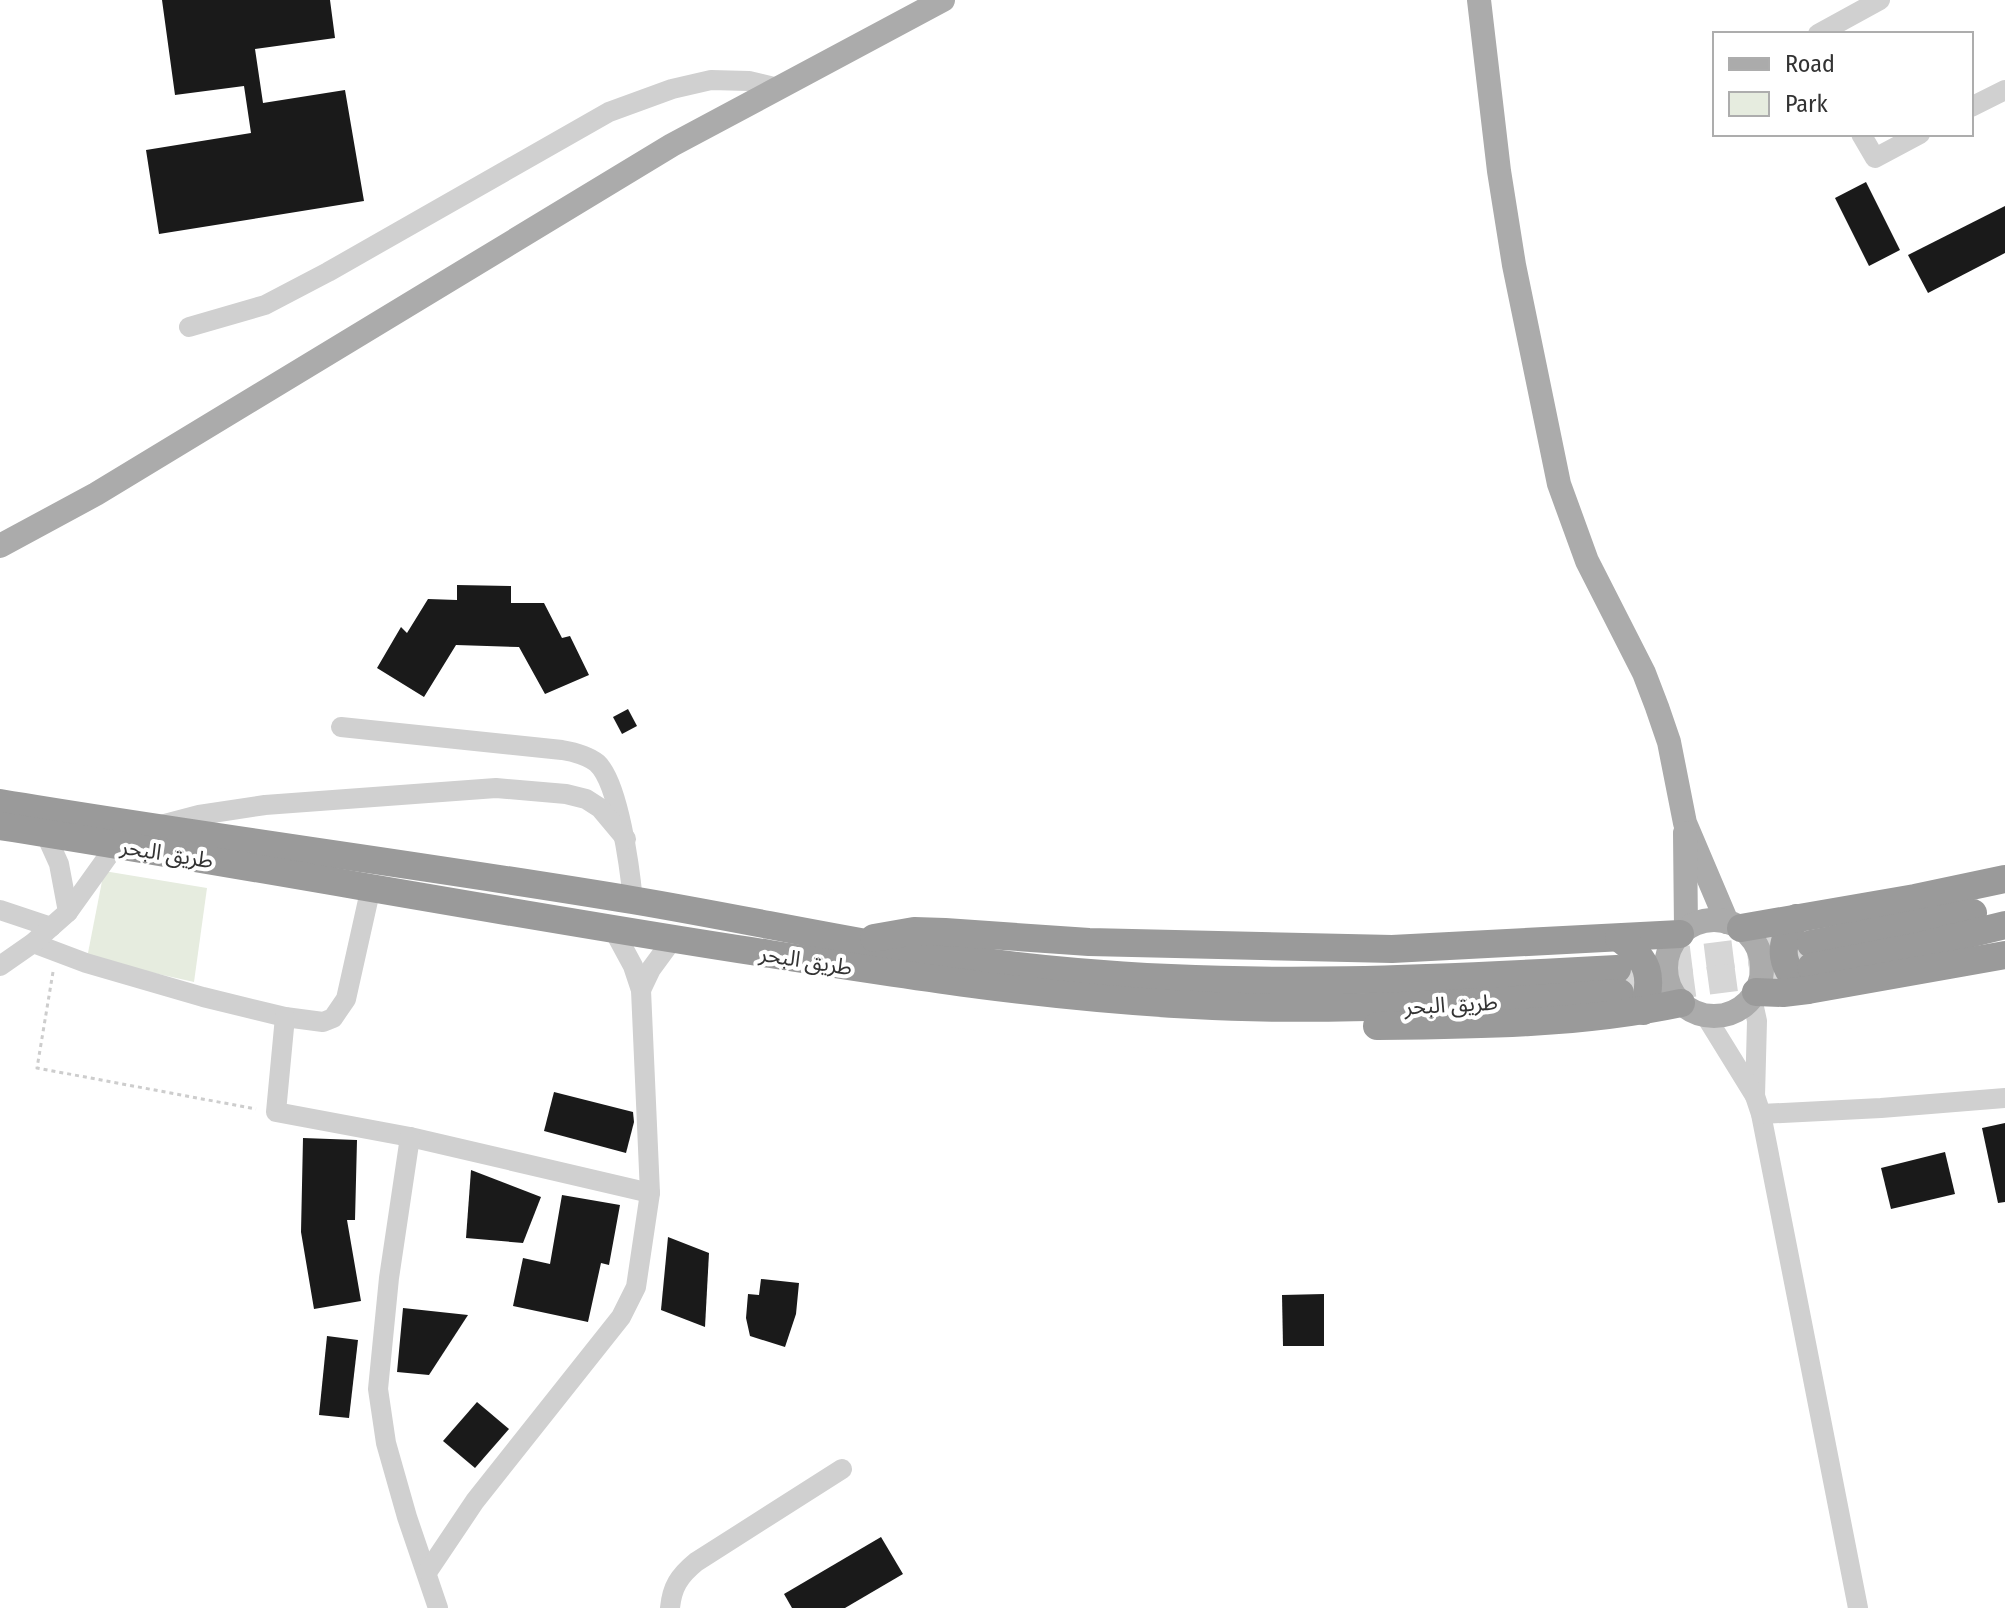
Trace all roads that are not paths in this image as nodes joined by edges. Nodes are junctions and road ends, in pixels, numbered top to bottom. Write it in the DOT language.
graph roads {
  1 [pos="943,0"];
  2 [pos="1479,0"];
  3 [pos="1880,0"];
  4 [pos="1822,32"];
  5 [pos="778,88"];
  6 [pos="2005,90"];
  7 [pos="1973,106"];
  8 [pos="1862,136"];
  9 [pos="1916,136"];
  10 [pos="189,327"];
  11 [pos="0,546"];
  12 [pos="341,727"];
  13 [pos="0,803"];
  14 [pos="1685,823"];
  15 [pos="0,826"];
  16 [pos="150,828"];
  17 [pos="626,839"];
  18 [pos="0,840"];
  19 [pos="49,840"];
  20 [pos="116,845"];
  21 [pos="2005,879"];
  22 [pos="371,887"];
  23 [pos="633,901"];
  24 [pos="2005,906"];
  25 [pos="0,910"];
  26 [pos="68,912"];
  27 [pos="1797,918"];
  28 [pos="1734,925"];
  29 [pos="2005,925"];
  30 [pos="51,927"];
  31 [pos="613,929"];
  32 [pos="1683,932"];
  33 [pos="1619,938"];
  34 [pos="673,939"];
  35 [pos="33,943"];
  36 [pos="852,943"];
  37 [pos="2005,955"];
  38 [pos="0,966"];
  39 [pos="1810,967"];
  40 [pos="929,979"];
  41 [pos="641,990"];
  42 [pos="1754,995"];
  43 [pos="1693,1009"];
  44 [pos="1643,1011"];
  45 [pos="285,1017"];
  46 [pos="2005,1098"];
  47 [pos="1758,1105"];
  48 [pos="410,1137"];
  49 [pos="650,1193"];
  50 [pos="842,1469"];
  51 [pos="428,1571"];
  52 [pos="438,1608"];
  53 [pos="670,1608"];
  54 [pos="1858,1608"];
  1 -- 5 [label="main road"];
  2 -- 14 [label="main road"];
  3 -- 4 [label="street"];
  5 -- 10 [label="street"];
  5 -- 11 [label="main road"];
  6 -- 7 [label="street"];
  8 -- 9 [label="street"];
  12 -- 17 [label="street"];
  13 -- 16 [label="highway, طريق البحر"];
  14 -- 28 [label="main road"];
  14 -- 32 [label="main road"];
  15 -- 19 [label="highway, طريق البحر"];
  16 -- 17 [label="street"];
  16 -- 23 [label="highway, طريق البحر"];
  17 -- 23 [label="street"];
  18 -- 19 [label="street"];
  19 -- 20 [label="highway, طريق البحر"];
  19 -- 26 [label="street"];
  20 -- 22 [label="highway, طريق البحر"];
  20 -- 26 [label="street"];
  21 -- 27 [label="highway"];
  22 -- 31 [label="highway, طريق البحر"];
  22 -- 45 [label="street"];
  23 -- 36 [label="highway, طريق البحر"];
  24 -- 39 [label="highway"];
  25 -- 30 [label="street"];
  26 -- 30 [label="street"];
  27 -- 28 [label="highway"];
  27 -- 39 [label="highway"];
  28 -- 32 [label="main road"];
  28 -- 42 [label="main road"];
  29 -- 39 [label="highway"];
  30 -- 35 [label="street"];
  31 -- 34 [label="highway, طريق البحر"];
  31 -- 41 [label="street"];
  32 -- 33 [label="highway"];
  32 -- 43 [label="main road"];
  33 -- 36 [label="highway"];
  33 -- 44 [label="highway"];
  34 -- 40 [label="highway, طريق البحر"];
  34 -- 41 [label="street"];
  35 -- 38 [label="street"];
  35 -- 45 [label="street"];
  36 -- 40 [label="highway, طريق البحر"];
  37 -- 39 [label="highway"];
  39 -- 42 [label="highway"];
  40 -- 44 [label="highway"];
  41 -- 49 [label="street"];
  42 -- 43 [label="main road"];
  42 -- 47 [label="street"];
  43 -- 44 [label="highway"];
  43 -- 47 [label="street"];
  45 -- 48 [label="street"];
  46 -- 47 [label="street"];
  47 -- 54 [label="street"];
  48 -- 49 [label="street"];
  48 -- 51 [label="street"];
  49 -- 51 [label="street"];
  50 -- 53 [label="street"];
  51 -- 52 [label="street"];
}
